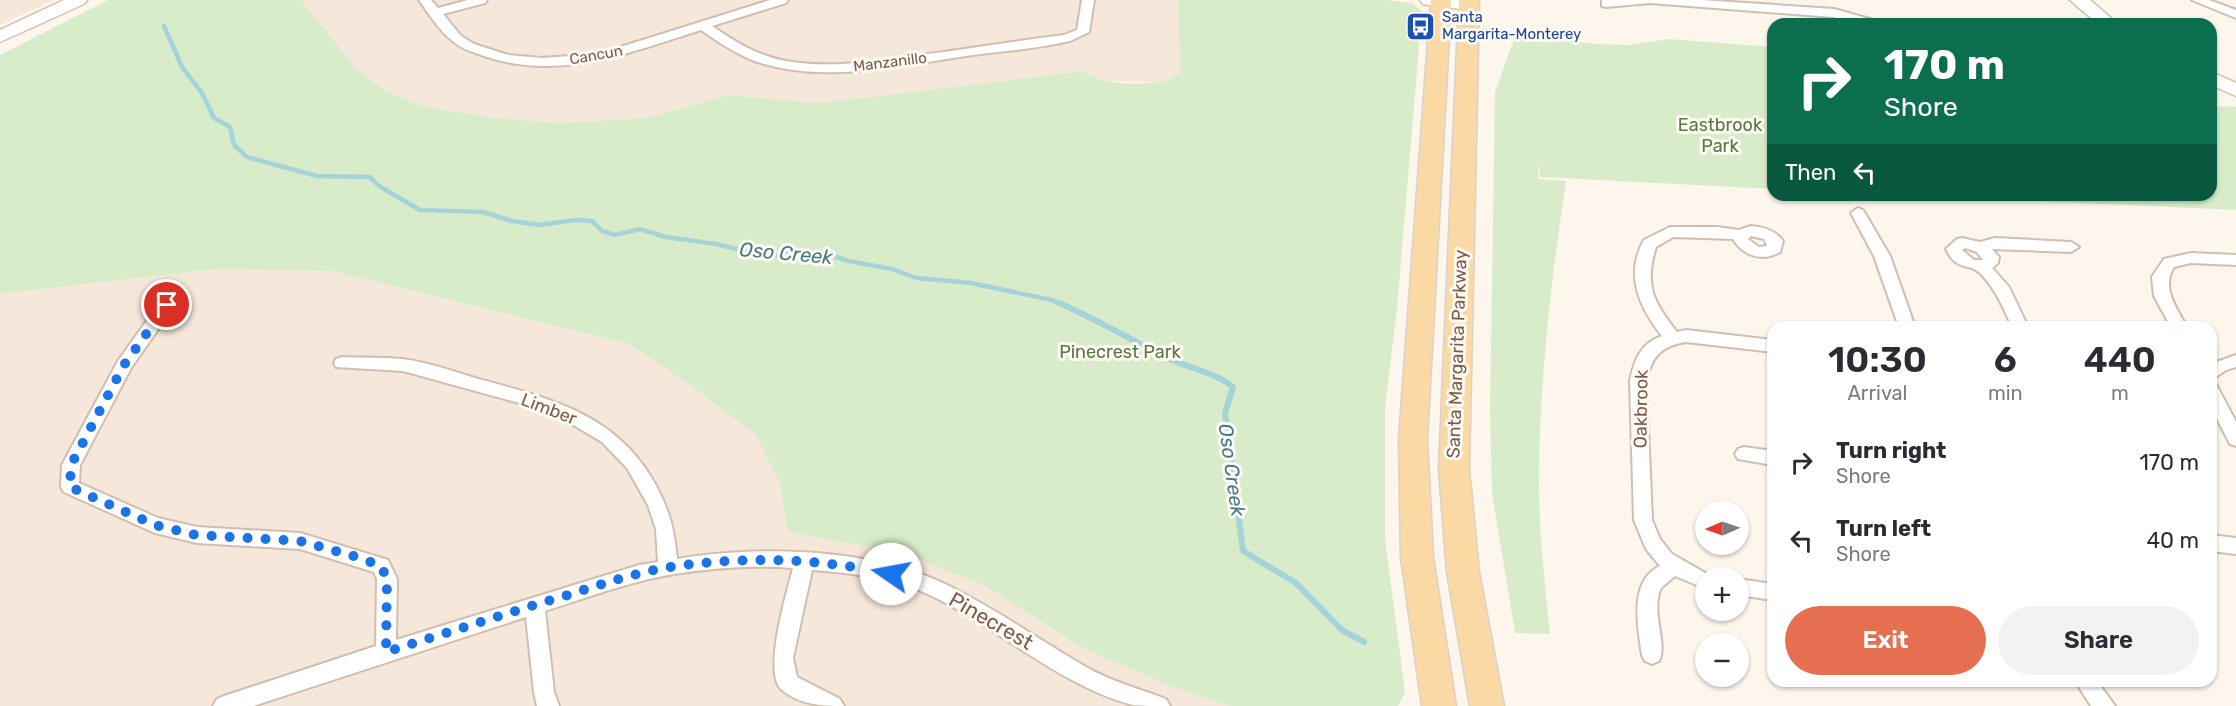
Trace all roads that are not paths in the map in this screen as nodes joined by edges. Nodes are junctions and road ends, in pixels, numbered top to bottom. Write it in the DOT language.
graph roads {
  1 [pos="78,0"];
  2 [pos="425,0"];
  3 [pos="481,0"];
  4 [pos="782,0"];
  5 [pos="1088,0"];
  6 [pos="1650,0"];
  7 [pos="2079,0"];
  8 [pos="2198,0"];
  9 [pos="1450,1"];
  10 [pos="1606,3"];
  11 [pos="435,13"];
  12 [pos="2236,14"];
  13 [pos="1852,18"];
  14 [pos="2102,18"];
  15 [pos="705,26"];
  16 [pos="0,37"];
  17 [pos="2217,81"];
  18 [pos="2236,90"];
  19 [pos="1858,213"];
  20 [pos="1741,235"];
  21 [pos="1979,247"];
  22 [pos="2071,247"];
  23 [pos="2236,260"];
  24 [pos="1982,266"];
  25 [pos="167,305"];
  26 [pos="1905,321"];
  27 [pos="2017,321"];
  28 [pos="2176,321"];
  29 [pos="1673,338"];
  30 [pos="1767,345"];
  31 [pos="342,363"];
  32 [pos="2217,402"];
  33 [pos="2236,439"];
  34 [pos="1744,454"];
  35 [pos="1767,457"];
  36 [pos="2217,544"];
  37 [pos="2236,546"];
  38 [pos="804,560"];
  39 [pos="1668,563"];
  40 [pos="668,568"];
  41 [pos="1695,576"];
  42 [pos="1749,589"];
  43 [pos="1767,591"];
  44 [pos="535,605"];
  45 [pos="386,652"];
  46 [pos="1652,655"];
  47 [pos="2090,687"];
  48 [pos="231,705"];
  49 [pos="548,706"];
  50 [pos="833,706"];
  51 [pos="1160,706"];
  52 [pos="1439,706"];
  53 [pos="1487,706"];
  54 [pos="2104,706"];
  1 -- 16 [label="main road"];
  2 -- 11 [label="street, Cancun"];
  3 -- 11 [label="street"];
  4 -- 15 [label="street, Cancun"];
  5 -- 15 [label="street, Manzanillo"];
  6 -- 10 [label="street"];
  6 -- 13 [label="street"];
  7 -- 14 [label="main road"];
  8 -- 12 [label="street"];
  9 -- 52 [label="main road, Santa Margarita Parkway"];
  9 -- 53 [label="main road, Santa Margarita Parkway"];
  11 -- 15 [label="street, Cancun"];
  17 -- 18 [label="main road"];
  19 -- 26 [label="street"];
  20 -- 29 [label="street"];
  21 -- 22 [label="street"];
  21 -- 24 [label="street"];
  21 -- 24 [label="street"];
  23 -- 28 [label="street"];
  24 -- 27 [label="street"];
  25 -- 45 [label="street"];
  29 -- 30 [label="street, Oakbrook"];
  29 -- 39 [label="street, Oakbrook"];
  31 -- 40 [label="street, Limber"];
  32 -- 33 [label="street"];
  34 -- 35 [label="street"];
  36 -- 37 [label="street"];
  38 -- 40 [label="street, Pinecrest"];
  38 -- 50 [label="street"];
  38 -- 51 [label="street, Pinecrest"];
  39 -- 41 [label="street"];
  39 -- 46 [label="street"];
  40 -- 44 [label="street, Pinecrest"];
  42 -- 43 [label="street"];
  44 -- 45 [label="street, Pinecrest"];
  44 -- 49 [label="street"];
  45 -- 48 [label="street, Pinecrest"];
  47 -- 54 [label="street"];
}
